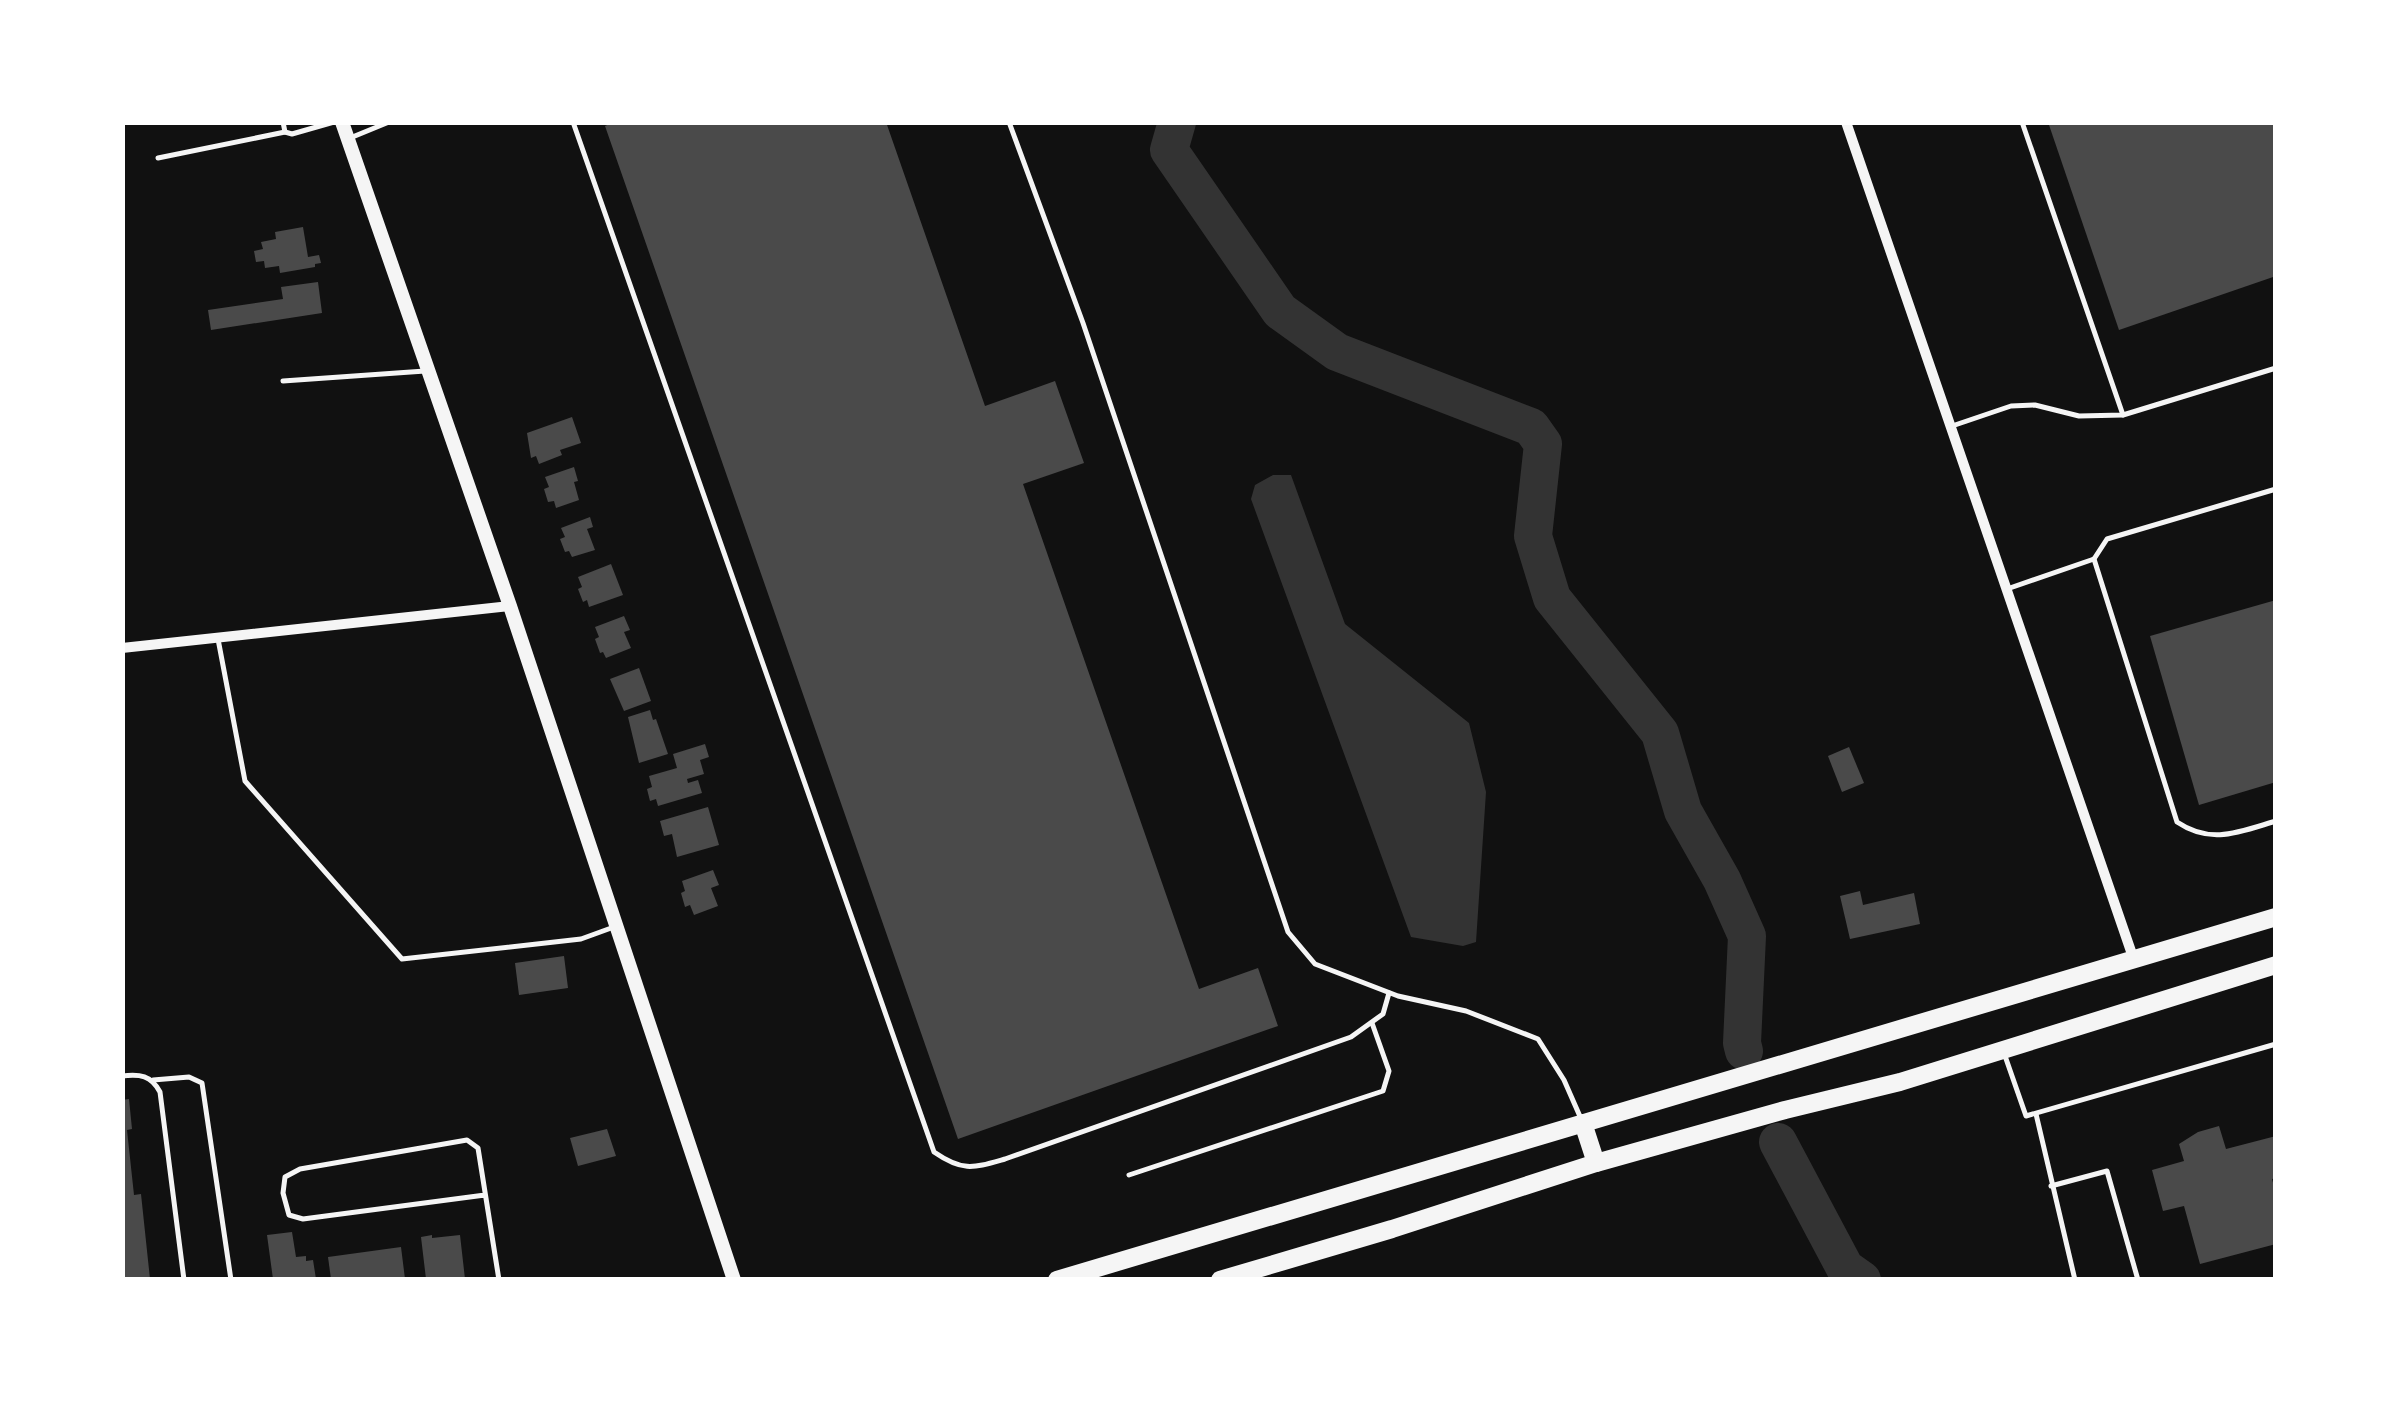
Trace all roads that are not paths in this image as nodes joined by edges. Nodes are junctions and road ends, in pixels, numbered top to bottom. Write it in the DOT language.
graph roads {
  1 [pos="283,122"];
  2 [pos="334,122"];
  3 [pos="342,122"];
  4 [pos="390,122"];
  5 [pos="573,122"];
  6 [pos="1009,122"];
  7 [pos="1846,122"];
  8 [pos="2022,122"];
  9 [pos="285,132"];
  10 [pos="348,139"];
  11 [pos="158,158"];
  12 [pos="2276,368"];
  13 [pos="428,371"];
  14 [pos="283,381"];
  15 [pos="2122,414"];
  16 [pos="1950,426"];
  17 [pos="2276,489"];
  18 [pos="2094,559"];
  19 [pos="2005,589"];
  20 [pos="510,606"];
  21 [pos="218,638"];
  22 [pos="122,648"];
  23 [pos="2276,821"];
  24 [pos="2276,917"];
  25 [pos="614,926"];
  26 [pos="2134,960"];
  27 [pos="2276,965"];
  28 [pos="1390,993"];
  29 [pos="1372,1023"];
  30 [pos="2276,1044"];
  31 [pos="2003,1050"];
  32 [pos="122,1076"];
  33 [pos="153,1080"];
  34 [pos="2036,1114"];
  35 [pos="1583,1124"];
  36 [pos="1596,1163"];
  37 [pos="1129,1175"];
  38 [pos="2051,1186"];
  39 [pos="485,1195"];
  40 [pos="184,1280"];
  41 [pos="231,1280"];
  42 [pos="498,1280"];
  43 [pos="734,1280"];
  44 [pos="1057,1280"];
  45 [pos="1220,1280"];
  46 [pos="2074,1280"];
  47 [pos="2138,1280"];
  1 -- 9 [label="lane"];
  2 -- 9 [label="lane"];
  3 -- 10 [label="street"];
  4 -- 10 [label="lane"];
  5 -- 29 [label="lane"];
  6 -- 28 [label="lane"];
  7 -- 16 [label="street"];
  8 -- 15 [label="lane"];
  9 -- 11 [label="lane"];
  10 -- 13 [label="street"];
  12 -- 15 [label="lane"];
  13 -- 14 [label="lane"];
  13 -- 20 [label="street"];
  15 -- 16 [label="lane"];
  16 -- 19 [label="street"];
  17 -- 18 [label="lane"];
  18 -- 19 [label="lane"];
  18 -- 23 [label="lane"];
  19 -- 26 [label="street"];
  20 -- 21 [label="street"];
  20 -- 25 [label="street"];
  21 -- 22 [label="street"];
  21 -- 25 [label="lane"];
  24 -- 26 [label="main road"];
  25 -- 43 [label="street"];
  26 -- 35 [label="main road"];
  27 -- 31 [label="main road"];
  28 -- 29 [label="lane"];
  28 -- 35 [label="lane"];
  29 -- 37 [label="lane"];
  30 -- 34 [label="lane"];
  31 -- 34 [label="lane"];
  31 -- 36 [label="main road"];
  32 -- 33 [label="lane"];
  33 -- 40 [label="lane"];
  33 -- 41 [label="lane"];
  34 -- 38 [label="lane"];
  35 -- 36 [label="main road"];
  35 -- 44 [label="main road"];
  36 -- 45 [label="main road"];
  38 -- 46 [label="lane"];
  38 -- 47 [label="lane"];
  39 -- 39 [label="lane"];
  39 -- 42 [label="lane"];
}
